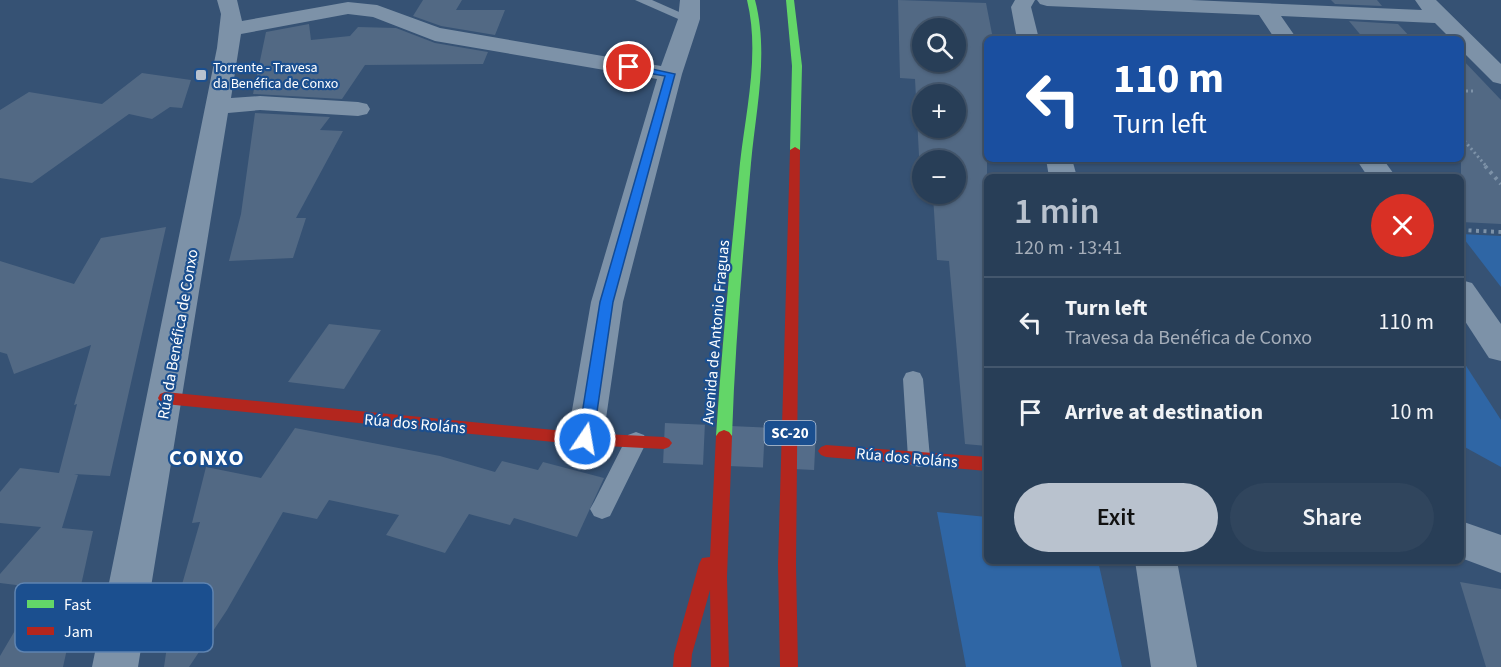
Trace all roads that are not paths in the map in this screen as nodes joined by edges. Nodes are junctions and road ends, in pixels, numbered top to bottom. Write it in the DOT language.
graph roads {
  1 [pos="227,0"];
  2 [pos="641,0"];
  3 [pos="752,0"];
  4 [pos="790,0"];
  5 [pos="1047,0"];
  6 [pos="1424,0"];
  7 [pos="1023,4"];
  8 [pos="690,9"];
  9 [pos="1266,10"];
  10 [pos="1441,17"];
  11 [pos="231,28"];
  12 [pos="1028,36"];
  13 [pos="1284,36"];
  14 [pos="1460,36"];
  15 [pos="1464,40"];
  16 [pos="670,74"];
  17 [pos="1501,77"];
  18 [pos="217,107"];
  19 [pos="358,109"];
  20 [pos="1464,295"];
  21 [pos="1501,349"];
  22 [pos="913,379"];
  23 [pos="165,398"];
  24 [pos="585,439"];
  25 [pos="636,441"];
  26 [pos="664,443"];
  27 [pos="826,451"];
  28 [pos="920,458"];
  29 [pos="984,464"];
  30 [pos="602,508"];
  31 [pos="720,519"];
  32 [pos="1464,540"];
  33 [pos="1501,554"];
  34 [pos="1157,564"];
  35 [pos="131,583"];
  36 [pos="118,652"];
  37 [pos="115,667"];
  38 [pos="682,667"];
  39 [pos="720,667"];
  40 [pos="789,667"];
  41 [pos="1174,667"];
  1 -- 11 [label="street, Rúa da Benéfica de Conxo"];
  2 -- 8 [label="lane"];
  3 -- 31 [label="main road, Avenida de Antonio Fraguas"];
  4 -- 40 [label="main road, SC-20"];
  5 -- 9 [label="street"];
  6 -- 10 [label="street"];
  7 -- 12 [label="street"];
  8 -- 16 [label="street"];
  9 -- 10 [label="street"];
  9 -- 13 [label="street"];
  10 -- 14 [label="street"];
  11 -- 16 [label="street"];
  11 -- 18 [label="street, Rúa da Benéfica de Conxo"];
  15 -- 17 [label="street"];
  16 -- 24 [label="street"];
  18 -- 19 [label="street"];
  18 -- 23 [label="street, Rúa da Benéfica de Conxo"];
  20 -- 21 [label="street"];
  22 -- 28 [label="lane"];
  23 -- 24 [label="main road, Rúa dos Roláns"];
  23 -- 35 [label="street, Rúa da Benéfica de Conxo"];
  24 -- 25 [label="main road, Rúa dos Roláns"];
  25 -- 26 [label="main road, Rúa dos Roláns"];
  25 -- 30 [label="lane"];
  27 -- 28 [label="main road, Rúa dos Roláns"];
  28 -- 29 [label="main road, Rúa dos Roláns"];
  31 -- 38 [label="main road"];
  31 -- 39 [label="main road, Avenida de Antonio Fraguas"];
  32 -- 33 [label="street"];
  34 -- 41 [label="street"];
  36 -- 37 [label="street, Rúa da Benéfica de Conxo"];
}
